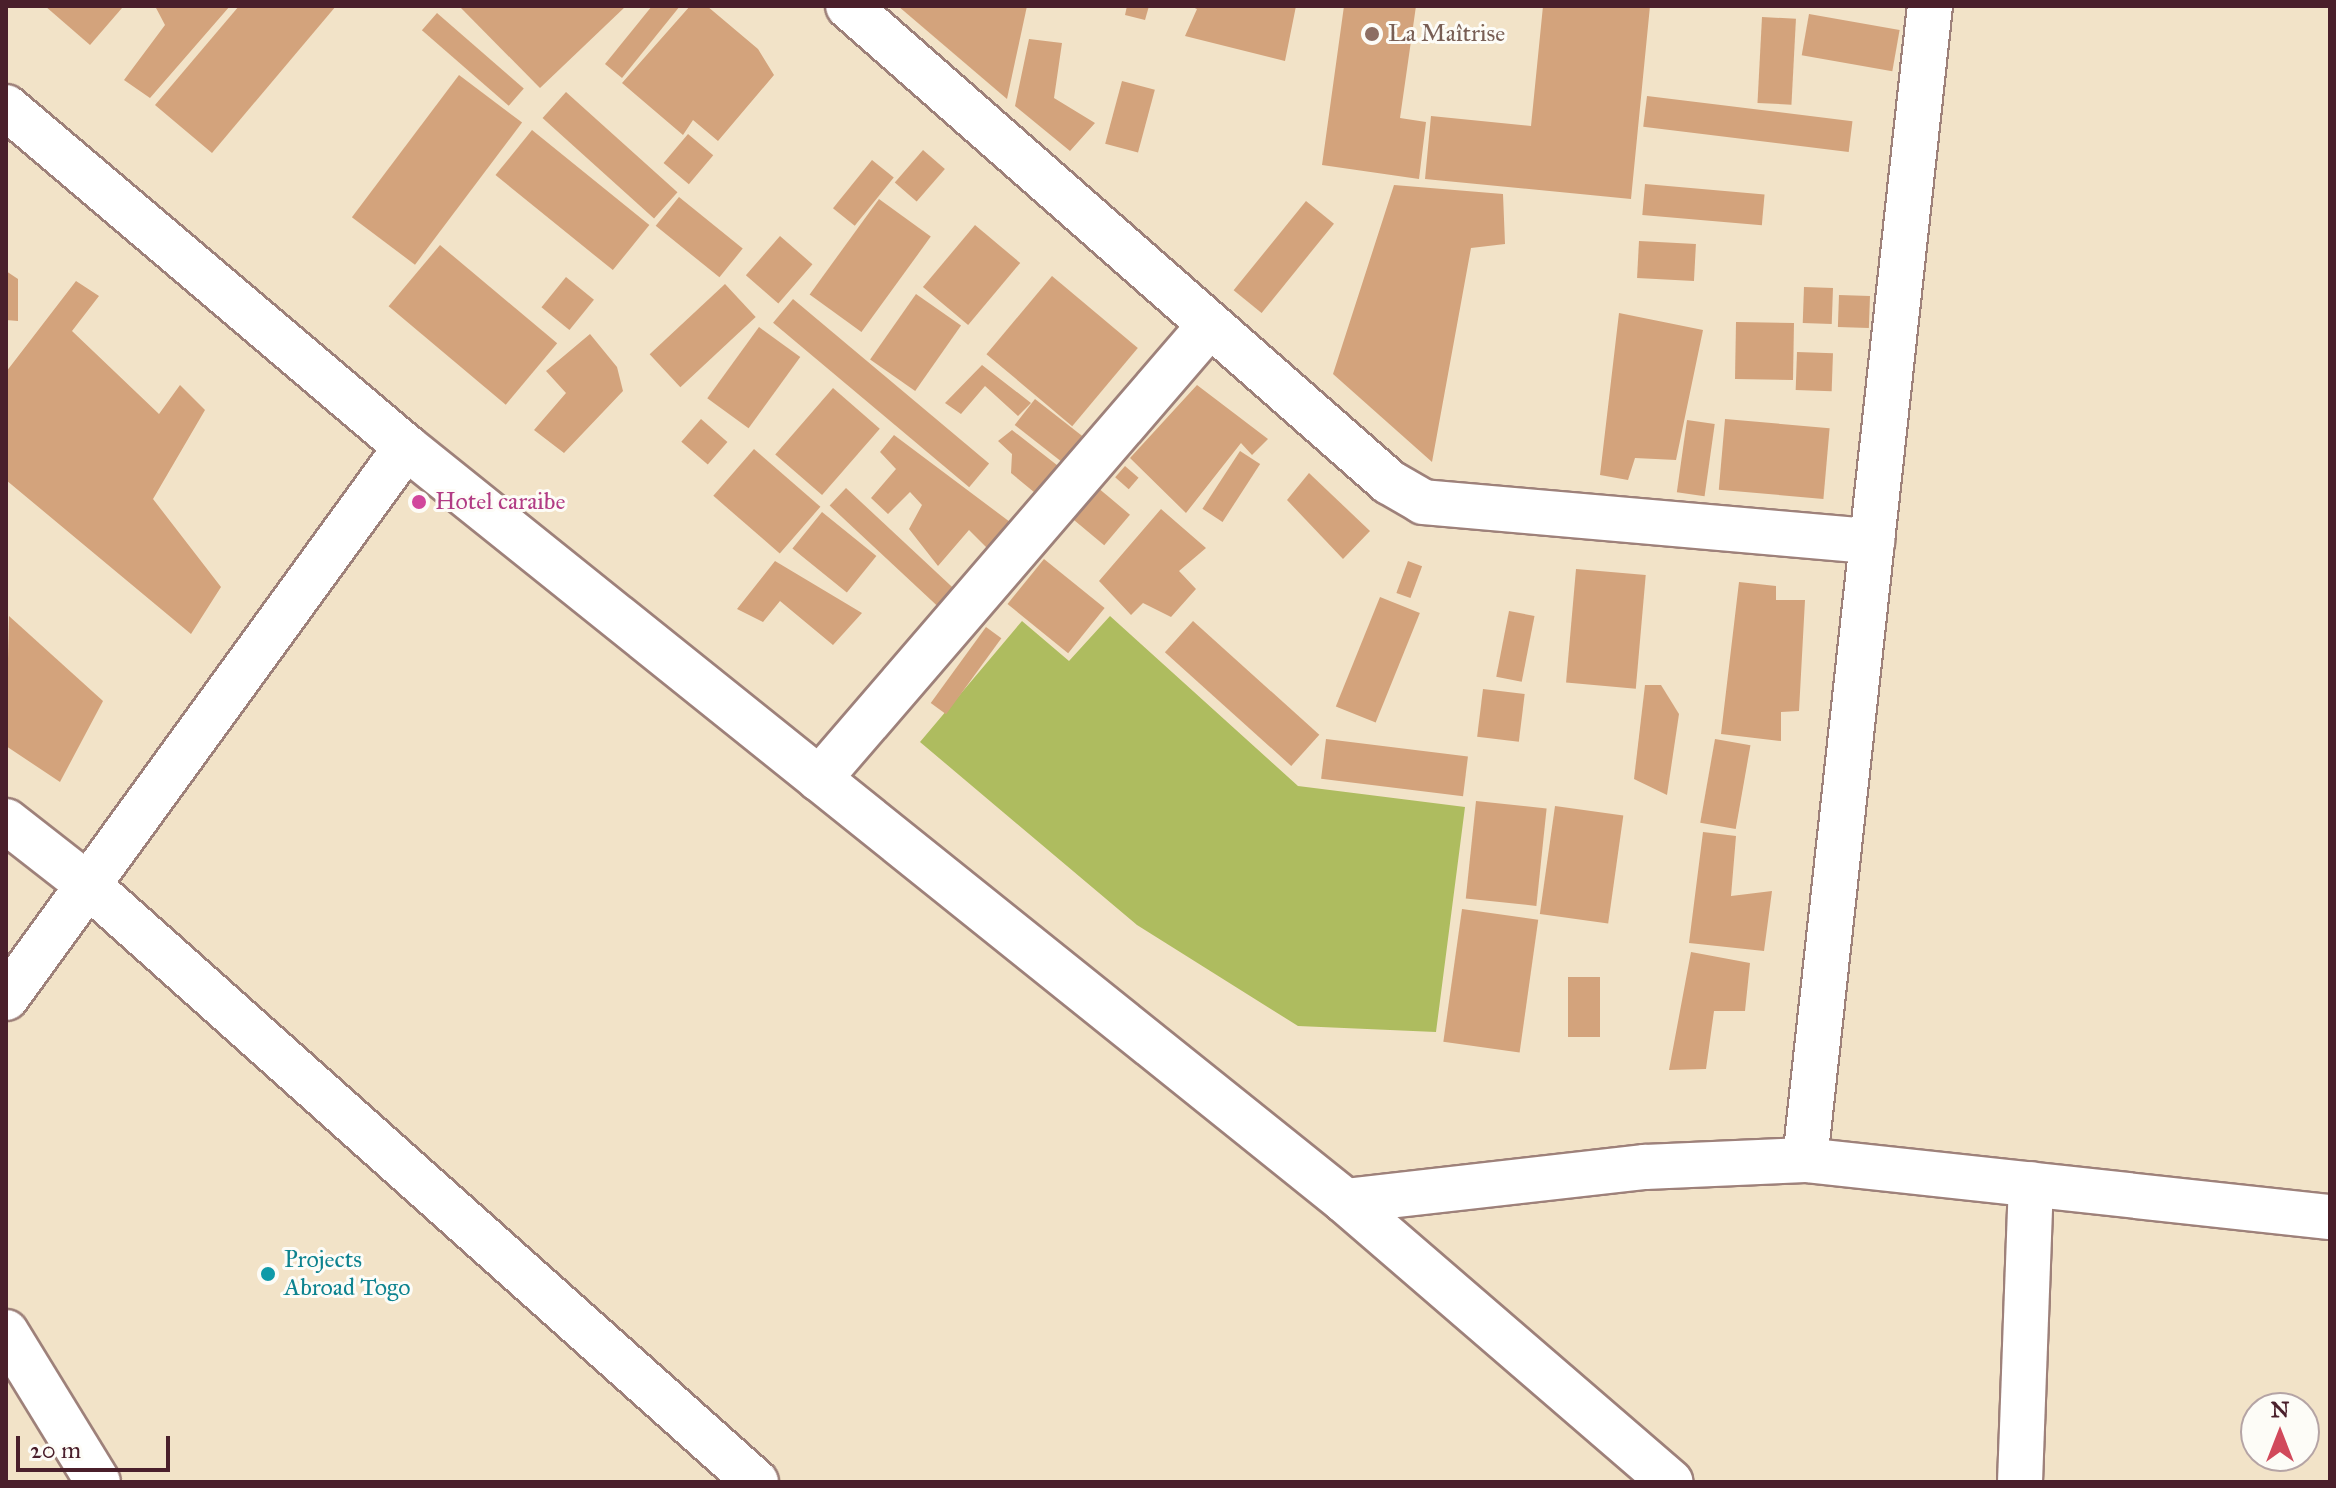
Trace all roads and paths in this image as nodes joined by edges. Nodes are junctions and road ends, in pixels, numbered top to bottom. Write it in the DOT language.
graph roads {
  1 [pos="848,6"];
  2 [pos="1930,6"];
  3 [pos="6,107"];
  4 [pos="1209,326"];
  5 [pos="406,447"];
  6 [pos="1872,541"];
  7 [pos="819,779"];
  8 [pos="6,821"];
  9 [pos="88,885"];
  10 [pos="6,998"];
  11 [pos="1805,1160"];
  12 [pos="2031,1184"];
  13 [pos="1345,1201"];
  14 [pos="2330,1217"];
  15 [pos="6,1332"];
  16 [pos="98,1482"];
  17 [pos="756,1482"];
  18 [pos="1671,1482"];
  19 [pos="2020,1482"];
  1 -- 4 [label="street"];
  2 -- 6 [label="street"];
  3 -- 5 [label="street"];
  4 -- 6 [label="street"];
  4 -- 7 [label="street"];
  5 -- 7 [label="street"];
  5 -- 9 [label="street"];
  6 -- 11 [label="street"];
  7 -- 13 [label="street"];
  8 -- 9 [label="street"];
  9 -- 10 [label="street"];
  9 -- 17 [label="street"];
  11 -- 12 [label="street"];
  11 -- 13 [label="street"];
  12 -- 14 [label="street"];
  12 -- 19 [label="street"];
  13 -- 18 [label="street"];
  15 -- 16 [label="street"];
}
